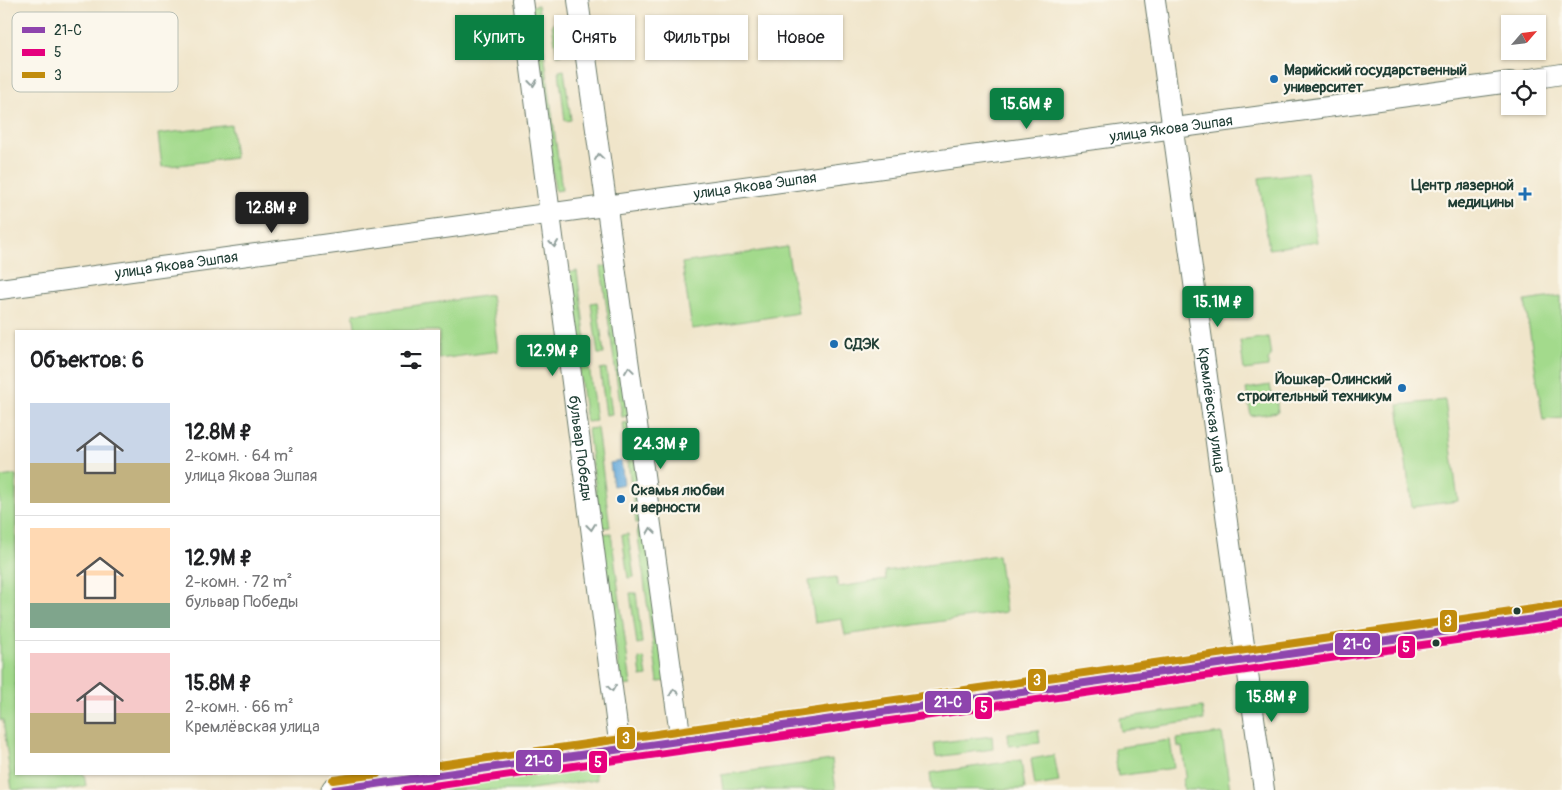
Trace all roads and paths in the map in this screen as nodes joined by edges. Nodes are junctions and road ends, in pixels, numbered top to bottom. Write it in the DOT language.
graph roads {
  1 [pos="522,0"];
  2 [pos="578,0"];
  3 [pos="1155,0"];
  4 [pos="1562,74"];
  5 [pos="1546,76"];
  6 [pos="1501,83"];
  7 [pos="1173,128"];
  8 [pos="606,205"];
  9 [pos="550,213"];
  10 [pos="0,289"];
  11 [pos="1562,615"];
  12 [pos="1246,660"];
  13 [pos="681,740"];
  14 [pos="620,749"];
  15 [pos="439,775"];
  16 [pos="440,775"];
  17 [pos="334,790"];
  18 [pos="1264,790"];
  1 -- 9 [label="street, бульвар Победы, one-way"];
  8 -- 2 [label="street, one-way"];
  3 -- 7 [label="street, Кремлёвская улица"];
  4 -- 5 [label="street"];
  6 -- 7 [label="street, улица Якова Эшпая"];
  7 -- 8 [label="street, улица Якова Эшпая"];
  7 -- 12 [label="street, Кремлёвская улица"];
  8 -- 9 [label="street, улица Якова Эшпая"];
  13 -- 8 [label="street, one-way"];
  9 -- 10 [label="street, улица Якова Эшпая"];
  9 -- 14 [label="street, бульвар Победы, one-way"];
  11 -- 12 [label="main road"];
  12 -- 13 [label="main road"];
  12 -- 18 [label="street, Кремлёвская улица"];
  13 -- 14 [label="main road"];
  14 -- 16 [label="main road"];
  15 -- 17 [label="main road"];
}
